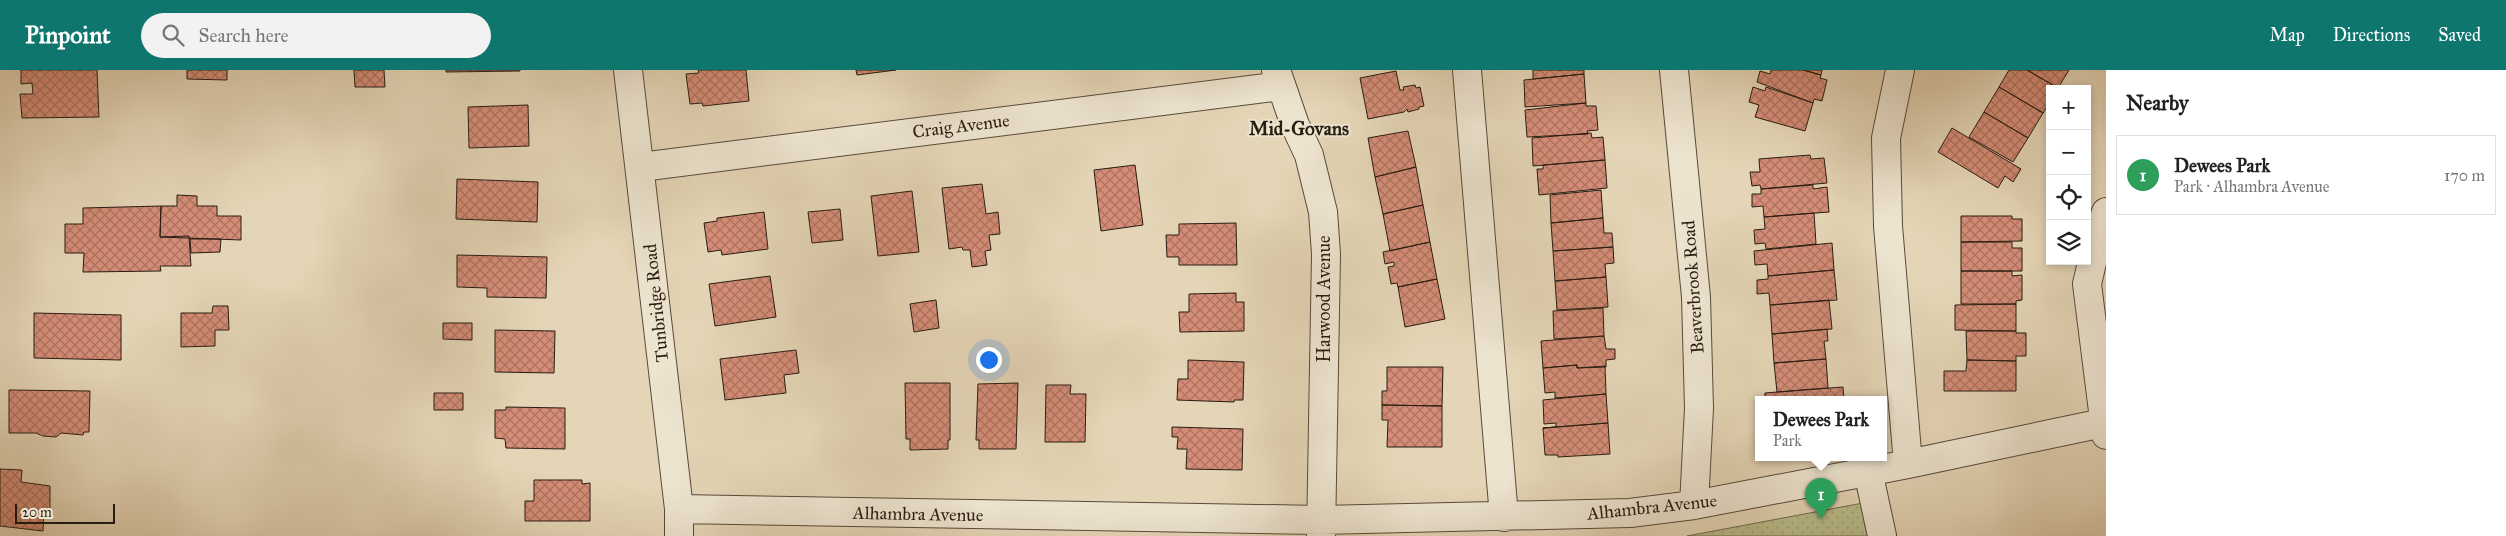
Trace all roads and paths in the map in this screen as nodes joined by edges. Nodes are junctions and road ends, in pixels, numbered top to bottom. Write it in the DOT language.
graph roads {
  1 [pos="628,70"];
  2 [pos="1467,70"];
  3 [pos="1674,70"];
  4 [pos="1900,70"];
  5 [pos="1279,78"];
  6 [pos="641,167"];
  7 [pos="2106,212"];
  8 [pos="2105,429"];
  9 [pos="1908,464"];
  10 [pos="1868,471"];
  11 [pos="1694,505"];
  12 [pos="679,509"];
  13 [pos="1504,517"];
  14 [pos="1321,528"];
  15 [pos="679,536"];
  16 [pos="1882,536"];
  1 -- 6 [label="street, Tunbridge Road"];
  2 -- 13 [label="street"];
  3 -- 11 [label="street, Beaverbrook Road"];
  4 -- 9 [label="street"];
  5 -- 6 [label="street, Craig Avenue"];
  5 -- 14 [label="street, Harwood Avenue"];
  6 -- 12 [label="street, Tunbridge Road"];
  7 -- 8 [label="street, Alhambra Avenue"];
  8 -- 9 [label="street, Alhambra Avenue"];
  9 -- 10 [label="street, Alhambra Avenue"];
  10 -- 11 [label="street, Alhambra Avenue"];
  10 -- 16 [label="street"];
  11 -- 13 [label="street, Alhambra Avenue"];
  12 -- 14 [label="street, Alhambra Avenue"];
  12 -- 15 [label="street, Tunbridge Road"];
  13 -- 14 [label="street, Alhambra Avenue"];
}
